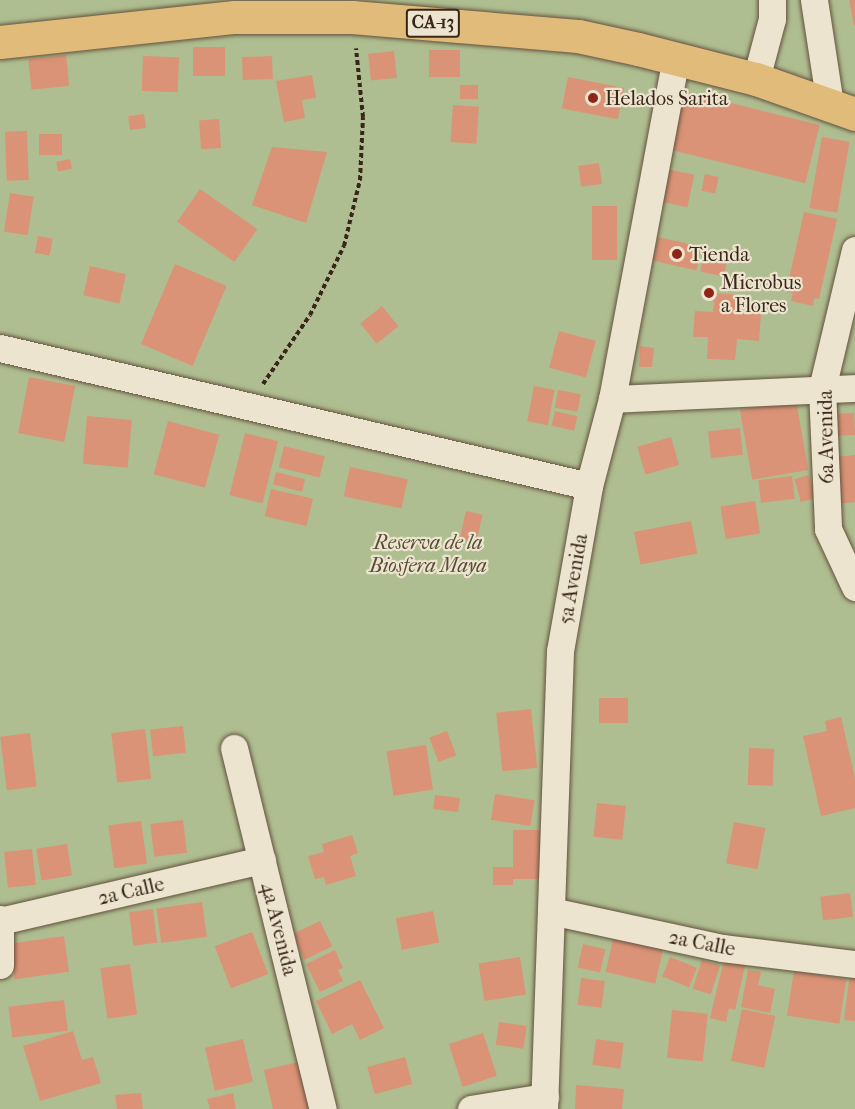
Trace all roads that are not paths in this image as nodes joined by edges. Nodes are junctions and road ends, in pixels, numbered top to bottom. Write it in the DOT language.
graph roads {
  1 [pos="772,0"];
  2 [pos="814,0"];
  3 [pos="236,8"];
  4 [pos="0,42"];
  5 [pos="676,58"];
  6 [pos="756,79"];
  7 [pos="842,109"];
  8 [pos="855,250"];
  9 [pos="0,348"];
  10 [pos="855,388"];
  11 [pos="822,389"];
  12 [pos="612,399"];
  13 [pos="588,486"];
  14 [pos="855,587"];
  15 [pos="234,748"];
  16 [pos="262,860"];
  17 [pos="551,911"];
  18 [pos="0,920"];
  19 [pos="855,964"];
  20 [pos="0,965"];
  21 [pos="544,1103"];
  22 [pos="323,1109"];
  23 [pos="471,1109"];
  1 -- 6 [label="street"];
  2 -- 7 [label="street"];
  3 -- 4 [label="highway, CA-13"];
  3 -- 5 [label="highway, CA-13"];
  5 -- 6 [label="highway, CA-13"];
  5 -- 12 [label="street, 5a Avenida"];
  6 -- 7 [label="highway, CA-13"];
  8 -- 11 [label="street, 6a Avenida"];
  9 -- 13 [label="street"];
  10 -- 11 [label="street"];
  11 -- 12 [label="street"];
  11 -- 14 [label="street, 6a Avenida"];
  12 -- 13 [label="street, 5a Avenida"];
  13 -- 17 [label="street, 5a Avenida"];
  15 -- 16 [label="street, 4a Avenida"];
  16 -- 18 [label="street, 2a Calle"];
  16 -- 22 [label="street, 4a Avenida"];
  17 -- 19 [label="street, 2a Calle"];
  17 -- 21 [label="street, 5a Avenida"];
  18 -- 20 [label="street"];
  21 -- 23 [label="street"];
}
